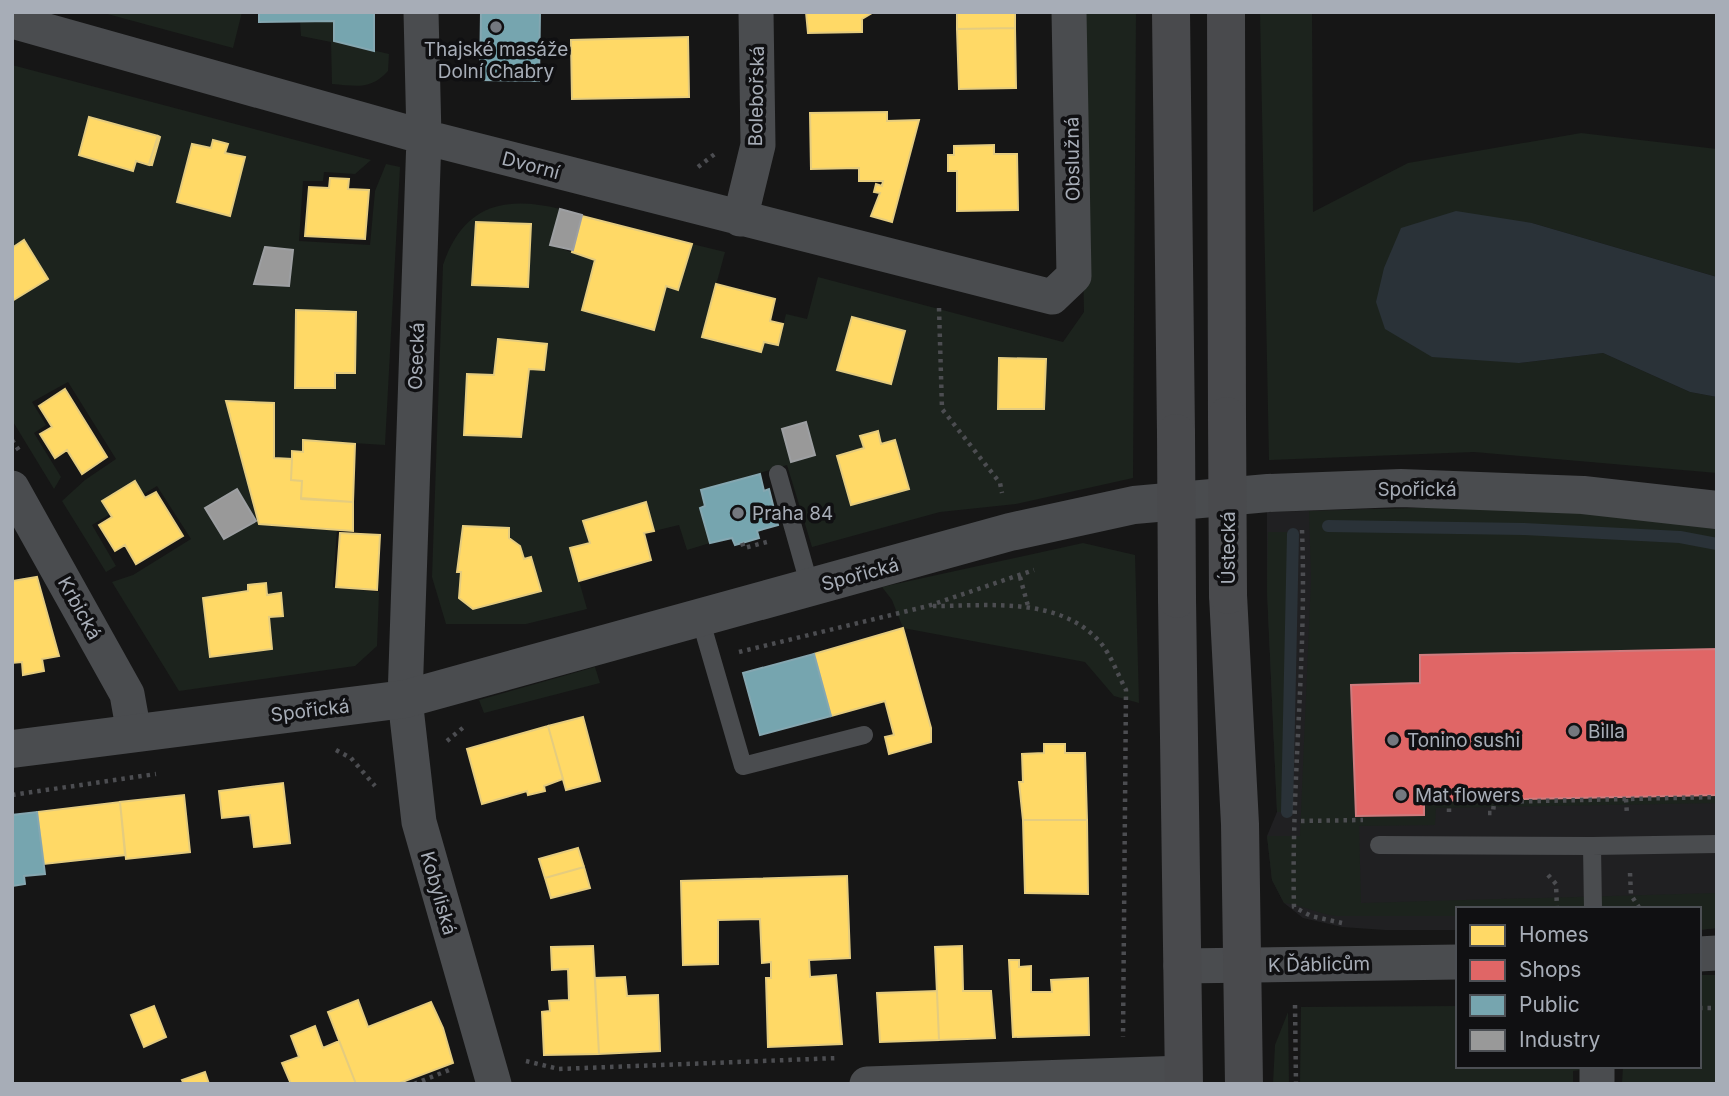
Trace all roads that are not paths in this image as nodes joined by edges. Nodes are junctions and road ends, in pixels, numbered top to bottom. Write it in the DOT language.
graph roads {
  1 [pos="421,12"];
  2 [pos="756,12"];
  3 [pos="1069,12"];
  4 [pos="1171,12"];
  5 [pos="1226,12"];
  6 [pos="12,20"];
  7 [pos="424,137"];
  8 [pos="740,219"];
  9 [pos="1052,297"];
  10 [pos="778,474"];
  11 [pos="19,476"];
  12 [pos="1717,510"];
  13 [pos="810,587"];
  14 [pos="701,618"];
  15 [pos="405,699"];
  16 [pos="134,733"];
  17 [pos="864,735"];
  18 [pos="12,749"];
  19 [pos="1717,844"];
  20 [pos="1379,845"];
  21 [pos="1592,846"];
  22 [pos="1593,907"];
  23 [pos="1456,962"];
  24 [pos="1244,964"];
  25 [pos="1181,966"];
  26 [pos="504,1071"];
  27 [pos="858,1071"];
  28 [pos="1184,1078"];
  29 [pos="1244,1084"];
  1 -- 7 [label="street, Osecká"];
  2 -- 8 [label="street, Bolebořská"];
  3 -- 9 [label="street, Obslužná"];
  4 -- 25 [label="main road, bridge"];
  5 -- 24 [label="main road, Ústecká, bridge"];
  6 -- 7 [label="street, Dvorní"];
  7 -- 8 [label="street, Dvorní"];
  7 -- 15 [label="street, Osecká"];
  8 -- 9 [label="street, Dvorní"];
  10 -- 13 [label="lane"];
  11 -- 16 [label="street, Krbická"];
  12 -- 13 [label="street, Spořická"];
  13 -- 14 [label="street, Spořická"];
  14 -- 15 [label="street, Spořická"];
  14 -- 17 [label="lane"];
  15 -- 16 [label="street, Spořická"];
  15 -- 26 [label="street, Kobyliská"];
  16 -- 18 [label="street, Spořická"];
  19 -- 21 [label="lane"];
  20 -- 21 [label="lane"];
  21 -- 22 [label="lane"];
  23 -- 24 [label="street, K Ďáblicům"];
  24 -- 25 [label="street, K Ďáblicům"];
  24 -- 29 [label="main road, Ústecká"];
  25 -- 28 [label="main road"];
  27 -- 28 [label="street"];
}
